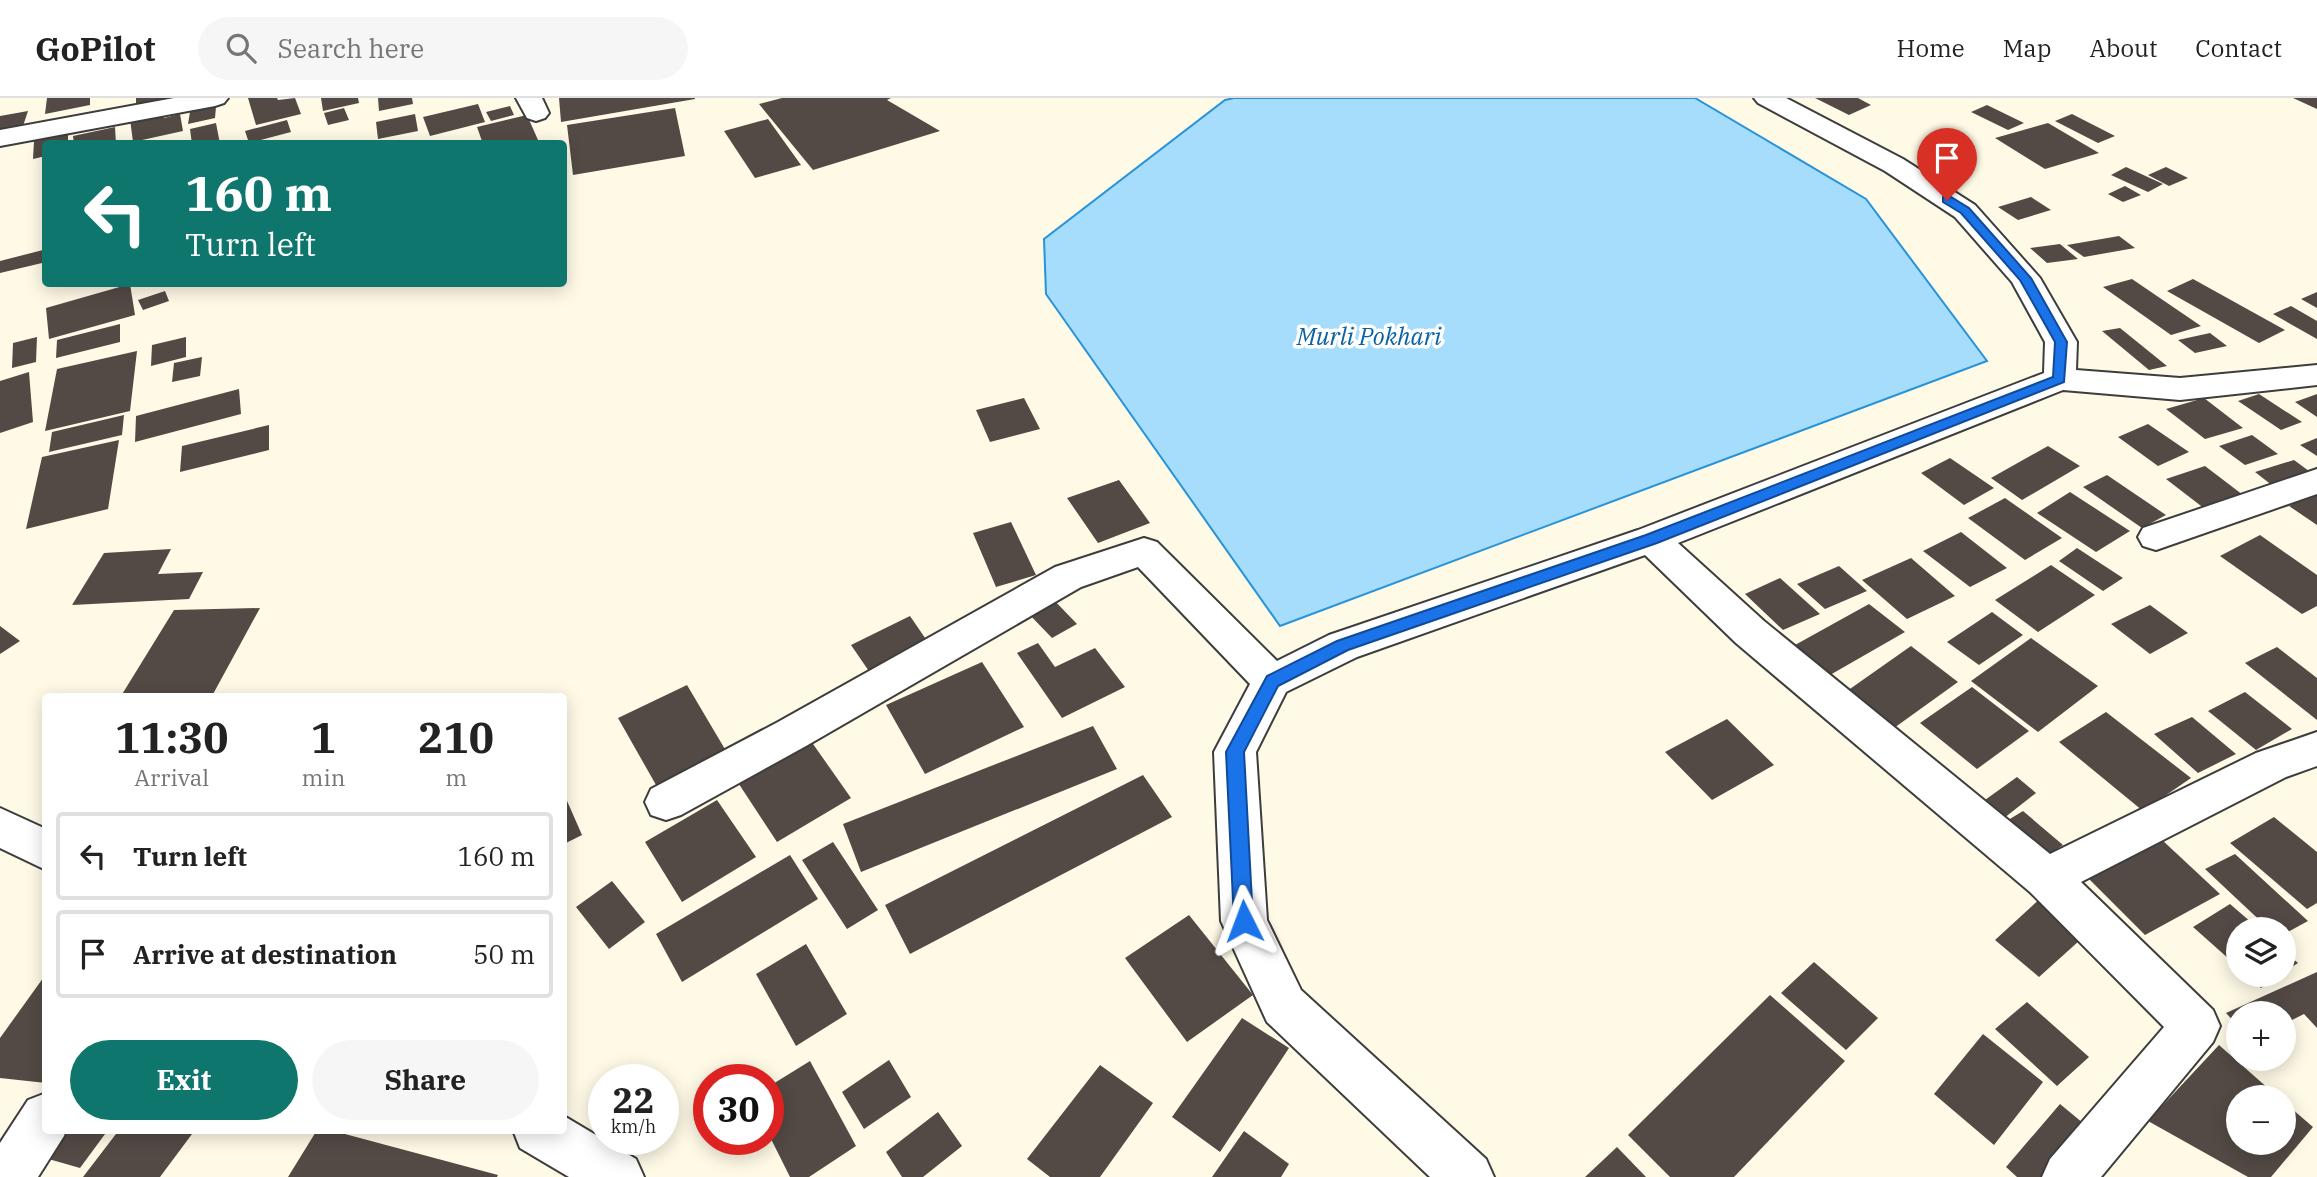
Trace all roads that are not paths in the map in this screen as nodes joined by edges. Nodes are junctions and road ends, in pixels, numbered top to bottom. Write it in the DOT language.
graph roads {
  1 [pos="215,98"];
  2 [pos="1767,98"];
  3 [pos="0,138"];
  4 [pos="2317,374"];
  5 [pos="2060,379"];
  6 [pos="2317,481"];
  7 [pos="2156,537"];
  8 [pos="1651,539"];
  9 [pos="1272,681"];
  10 [pos="2317,749"];
  11 [pos="666,802"];
  12 [pos="0,827"];
  13 [pos="42,849"];
  14 [pos="2046,878"];
  15 [pos="42,1124"];
  16 [pos="545,1134"];
  17 [pos="8,1177"];
  18 [pos="618,1177"];
  19 [pos="1468,1177"];
  20 [pos="2068,1177"];
  1 -- 3 [label="street"];
  2 -- 5 [label="street"];
  4 -- 5 [label="street"];
  5 -- 8 [label="street"];
  6 -- 7 [label="street"];
  8 -- 9 [label="street"];
  8 -- 14 [label="street"];
  9 -- 11 [label="street"];
  9 -- 19 [label="street"];
  10 -- 14 [label="street"];
  12 -- 13 [label="street"];
  14 -- 20 [label="street"];
  15 -- 17 [label="street"];
  16 -- 18 [label="street"];
}
